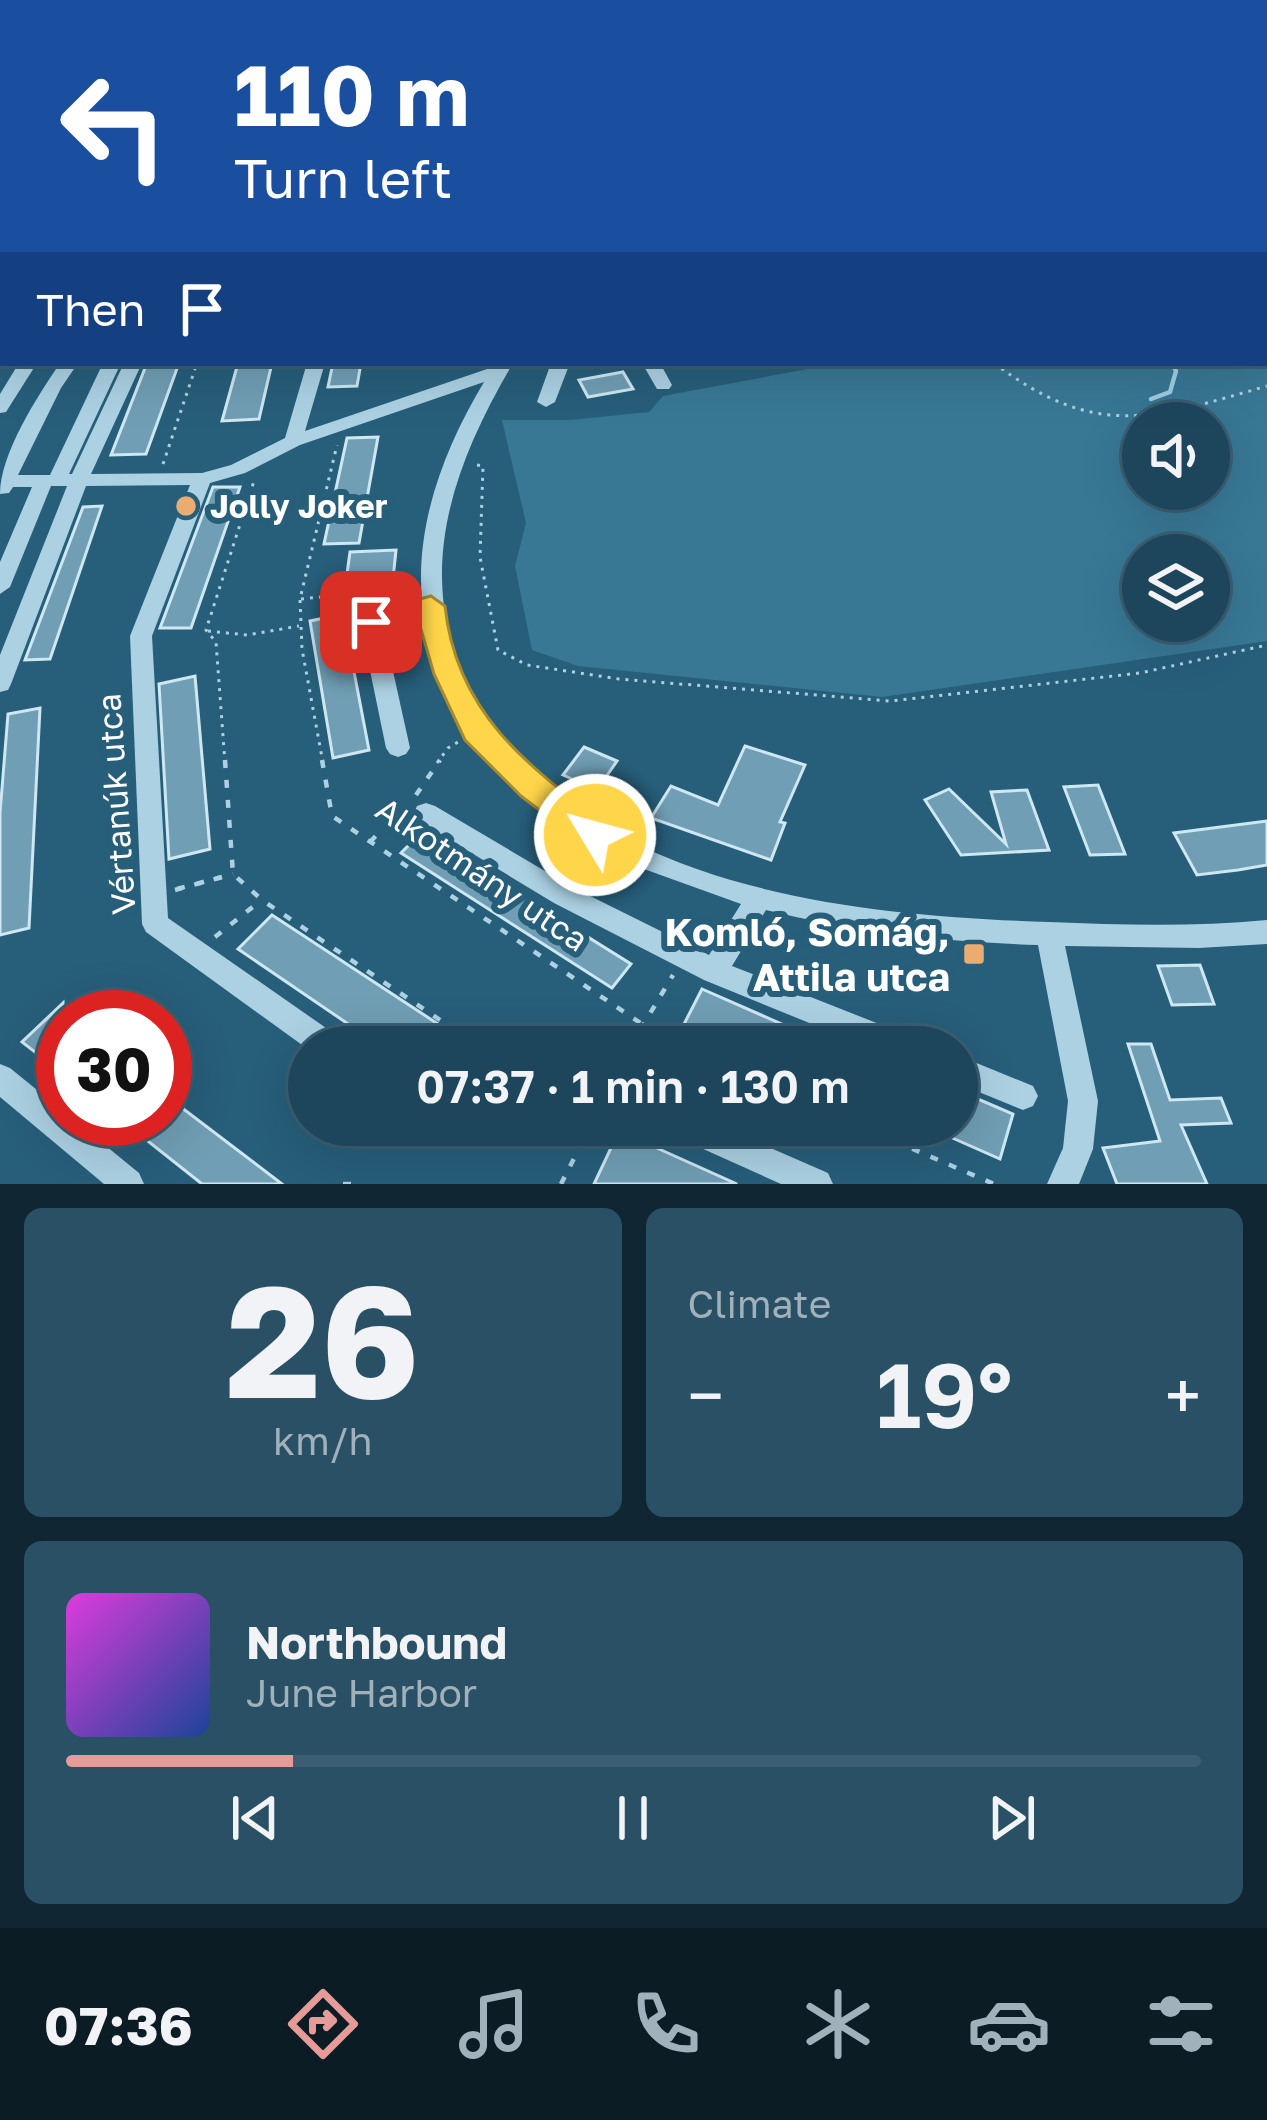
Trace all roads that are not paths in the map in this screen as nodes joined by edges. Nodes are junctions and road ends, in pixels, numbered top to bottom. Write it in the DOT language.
graph roads {
  1 [pos="26,366"];
  2 [pos="67,366"];
  3 [pos="111,366"];
  4 [pos="131,366"];
  5 [pos="315,366"];
  6 [pos="560,366"];
  7 [pos="653,366"];
  8 [pos="502,367"];
  9 [pos="663,385"];
  10 [pos="546,402"];
  11 [pos="0,408"];
  12 [pos="292,441"];
  13 [pos="60,479"];
  14 [pos="202,479"];
  15 [pos="3,484"];
  16 [pos="0,587"];
  17 [pos="431,606"];
  18 [pos="0,684"];
  19 [pos="398,748"];
  20 [pos="426,814"];
  21 [pos="758,899"];
  22 [pos="1267,932"];
  23 [pos="1048,934"];
  24 [pos="713,971"];
  25 [pos="299,1026"];
  26 [pos="850,1026"];
  27 [pos="0,1078"];
  28 [pos="978,1078"];
  29 [pos="1023,1096"];
  30 [pos="731,1146"];
  31 [pos="128,1184"];
  32 [pos="817,1184"];
  33 [pos="1063,1184"];
  1 -- 11 [label="street"];
  2 -- 15 [label="street"];
  3 -- 13 [label="street"];
  4 -- 13 [label="street"];
  5 -- 12 [label="street"];
  6 -- 10 [label="street"];
  7 -- 9 [label="street"];
  8 -- 12 [label="street"];
  8 -- 17 [label="street"];
  12 -- 14 [label="street"];
  13 -- 14 [label="street"];
  13 -- 15 [label="street"];
  13 -- 16 [label="street"];
  13 -- 18 [label="street"];
  14 -- 25 [label="street, Vértanúk utca"];
  17 -- 19 [label="street"];
  17 -- 21 [label="street"];
  20 -- 24 [label="street, Alkotmány utca"];
  21 -- 23 [label="street"];
  21 -- 24 [label="street"];
  22 -- 23 [label="street"];
  23 -- 33 [label="street"];
  24 -- 26 [label="street, Alkotmány utca"];
  27 -- 31 [label="street"];
  28 -- 29 [label="street"];
  30 -- 32 [label="street"];
}
